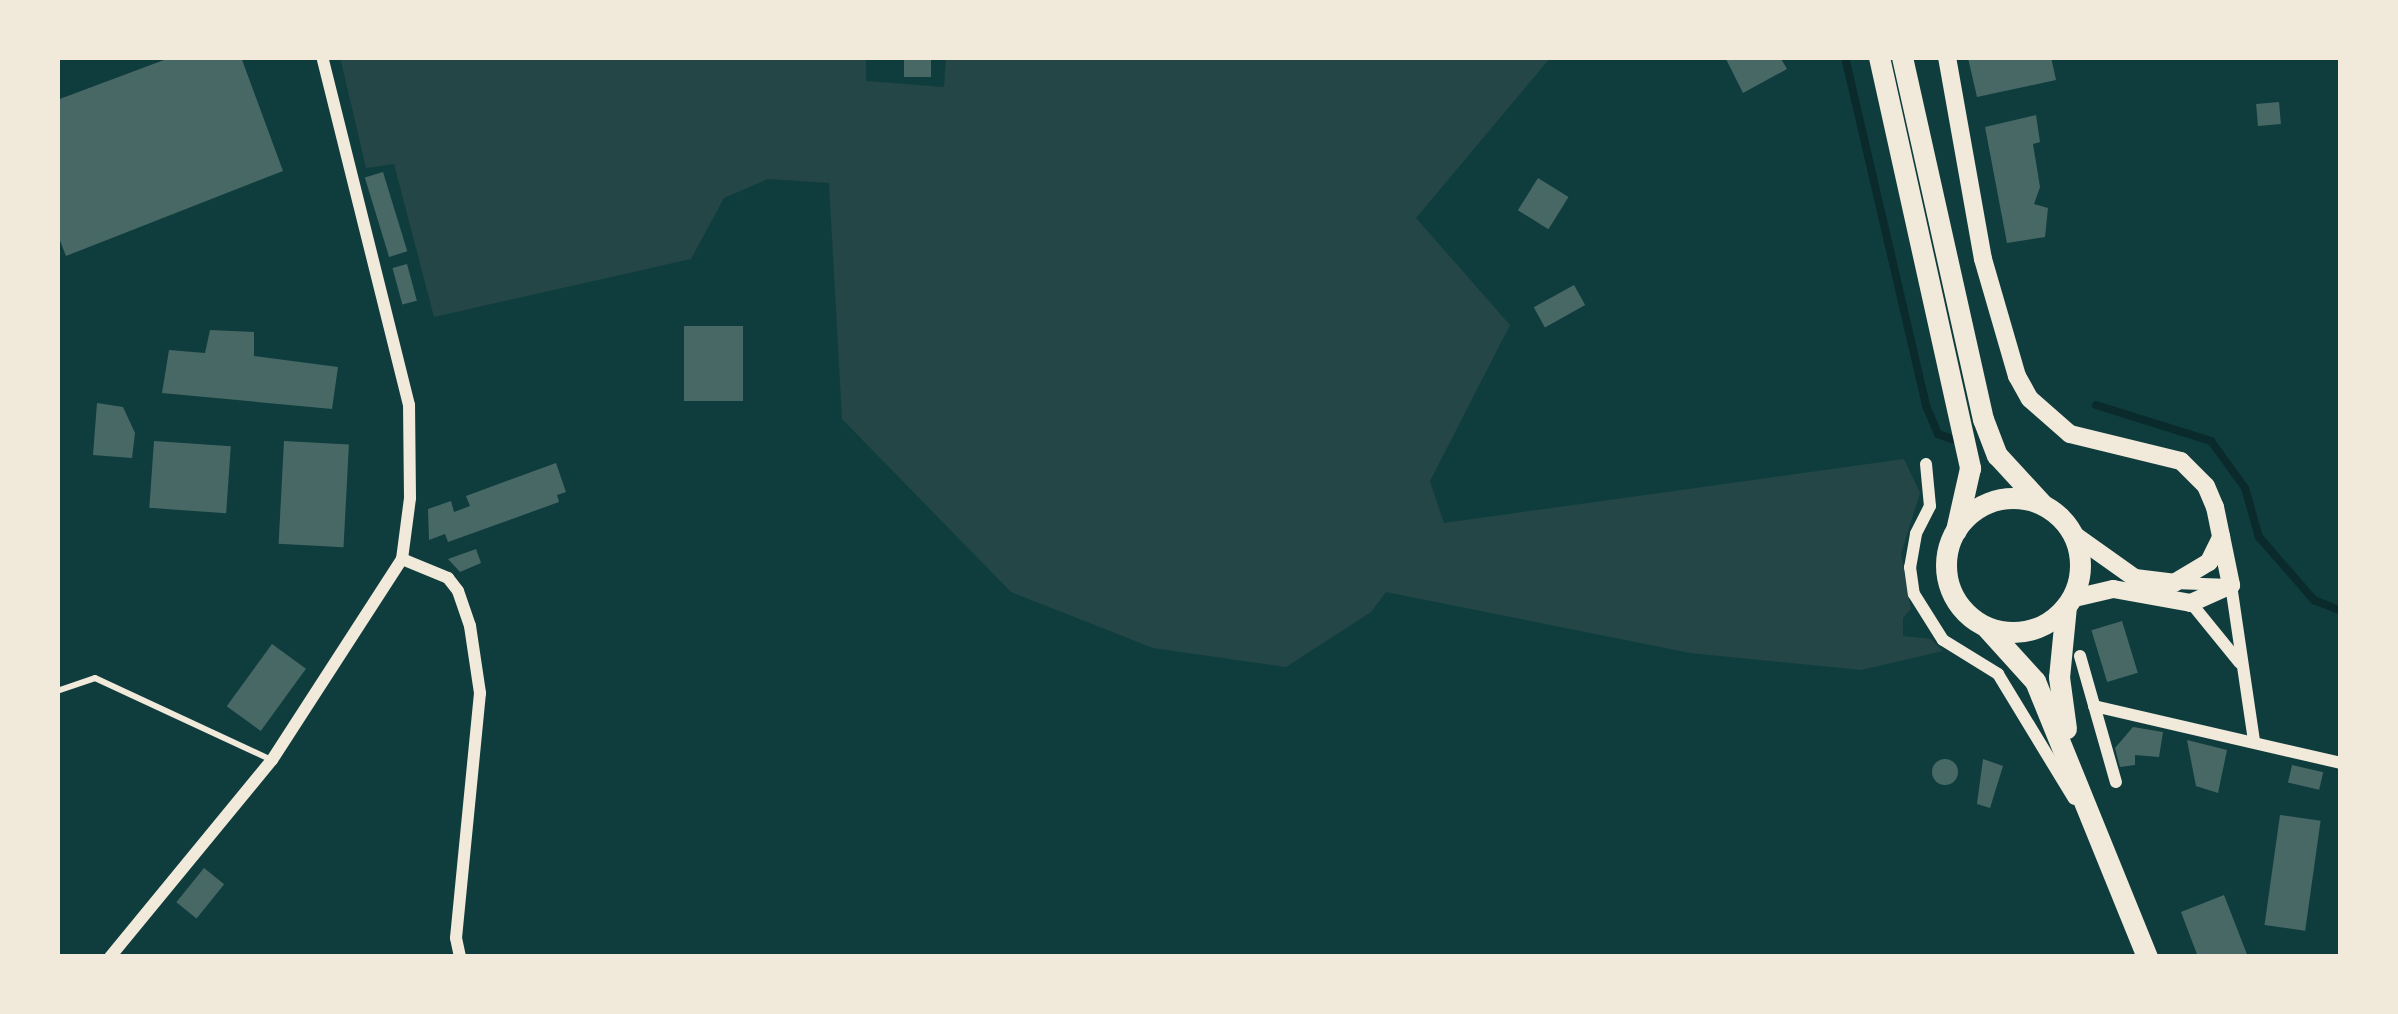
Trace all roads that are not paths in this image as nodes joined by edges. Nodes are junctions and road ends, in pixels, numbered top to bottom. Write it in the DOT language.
graph roads {
  1 [pos="322,57"];
  2 [pos="1879,57"];
  3 [pos="1902,57"];
  4 [pos="1947,57"];
  5 [pos="1926,464"];
  6 [pos="2042,504"];
  7 [pos="1956,530"];
  8 [pos="2073,534"];
  9 [pos="2221,537"];
  10 [pos="402,559"];
  11 [pos="2174,583"];
  12 [pos="2230,585"];
  13 [pos="2068,602"];
  14 [pos="2191,602"];
  15 [pos="1984,626"];
  16 [pos="2080,656"];
  17 [pos="2244,669"];
  18 [pos="57,691"];
  19 [pos="2094,706"];
  20 [pos="2254,740"];
  21 [pos="272,760"];
  22 [pos="2341,763"];
  23 [pos="2074,769"];
  24 [pos="2116,782"];
  25 [pos="2098,835"];
  26 [pos="110,957"];
  27 [pos="460,957"];
  28 [pos="2147,957"];
  1 -- 10 [label="street"];
  2 -- 7 [label="main road"];
  3 -- 6 [label="main road"];
  4 -- 9 [label="main road"];
  5 -- 25 [label="street"];
  6 -- 7 [label="main road"];
  6 -- 8 [label="main road"];
  7 -- 15 [label="main road"];
  8 -- 11 [label="main road"];
  8 -- 13 [label="main road"];
  9 -- 11 [label="main road"];
  9 -- 12 [label="main road"];
  10 -- 21 [label="street"];
  10 -- 27 [label="street"];
  11 -- 12 [label="street"];
  12 -- 14 [label="main road"];
  12 -- 17 [label="street"];
  13 -- 14 [label="main road"];
  13 -- 15 [label="main road"];
  13 -- 23 [label="main road"];
  14 -- 17 [label="street"];
  15 -- 23 [label="main road"];
  16 -- 19 [label="street"];
  17 -- 20 [label="street"];
  18 -- 21 [label="lane"];
  19 -- 20 [label="street"];
  19 -- 24 [label="street"];
  20 -- 22 [label="street"];
  21 -- 26 [label="street"];
  23 -- 25 [label="main road"];
  25 -- 28 [label="main road"];
}
